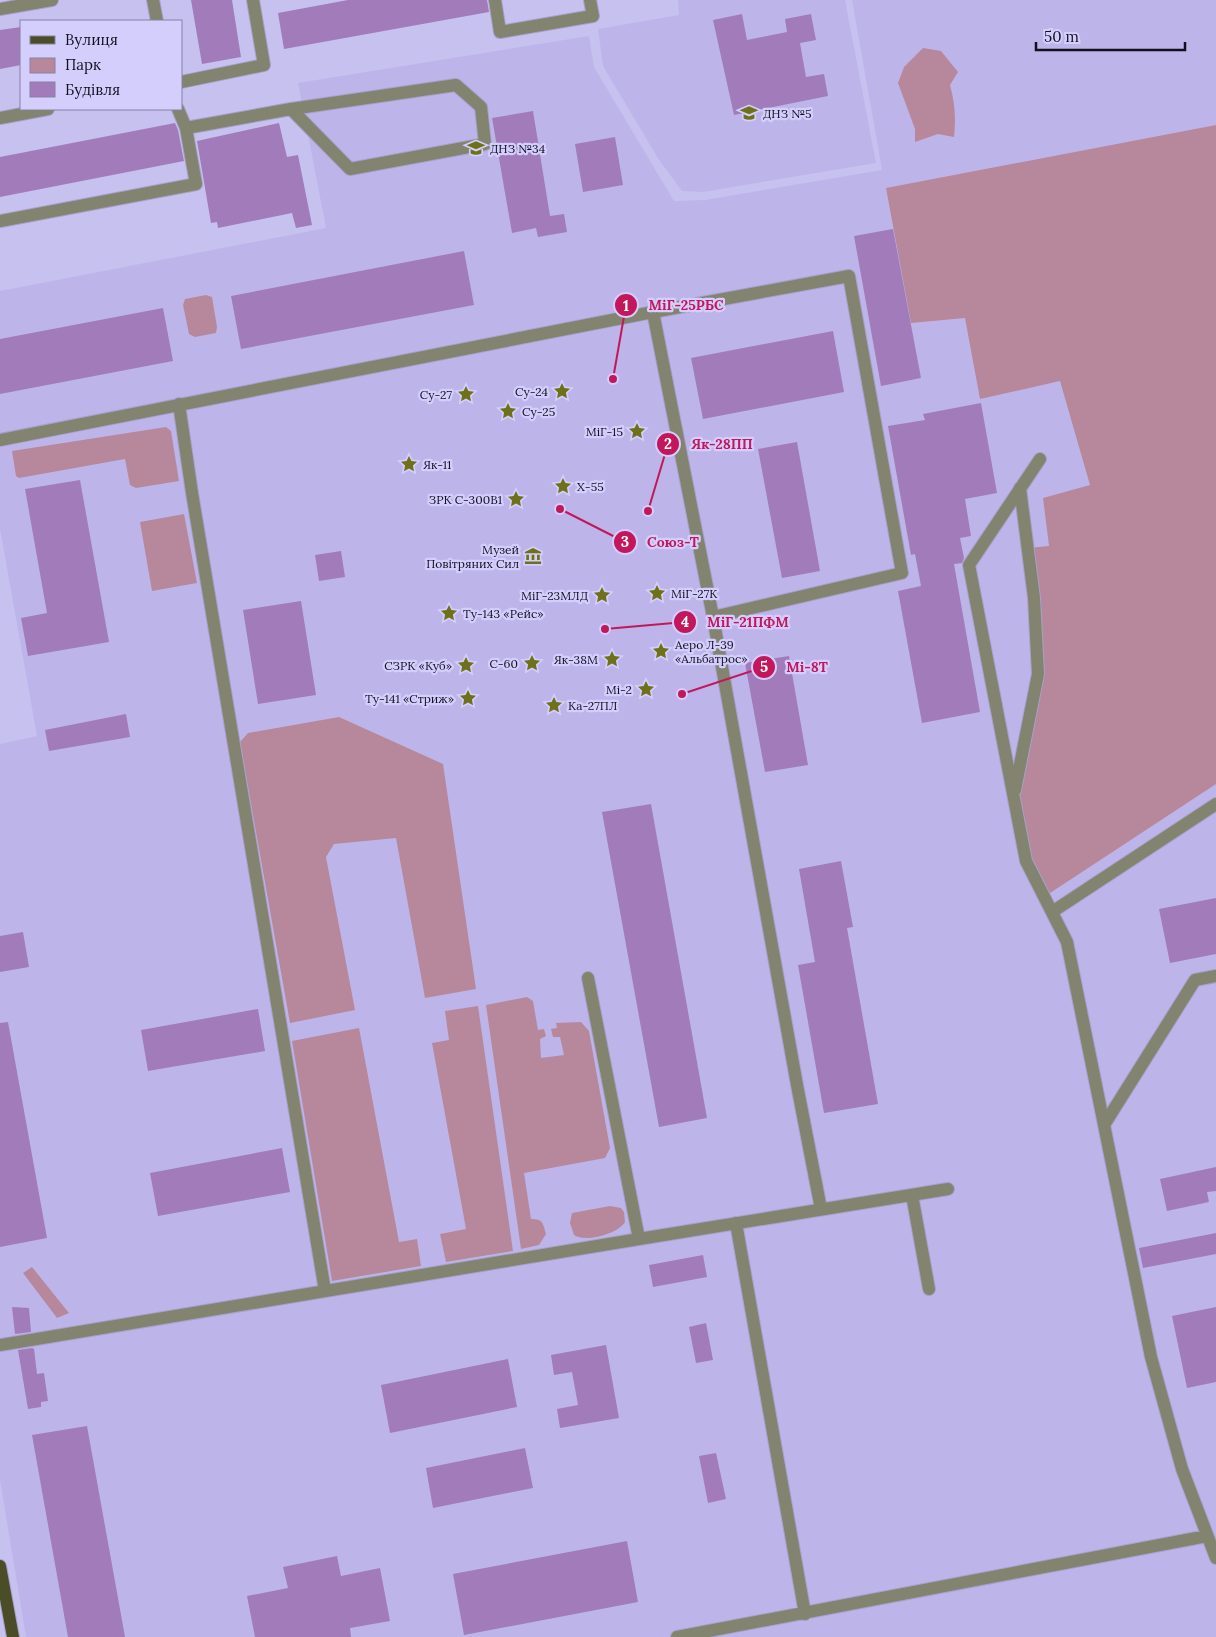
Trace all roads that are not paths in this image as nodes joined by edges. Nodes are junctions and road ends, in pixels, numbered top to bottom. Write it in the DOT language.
graph roads {
  1 [pos="52,0"];
  2 [pos="153,0"];
  3 [pos="253,0"];
  4 [pos="495,0"];
  5 [pos="590,0"];
  6 [pos="0,9"];
  7 [pos="157,20"];
  8 [pos="182,82"];
  9 [pos="291,109"];
  10 [pos="43,110"];
  11 [pos="178,110"];
  12 [pos="0,118"];
  13 [pos="186,128"];
  14 [pos="0,221"];
  15 [pos="654,312"];
  16 [pos="179,404"];
  17 [pos="0,440"];
  18 [pos="1040,459"];
  19 [pos="1020,488"];
  20 [pos="713,617"];
  21 [pos="1013,796"];
  22 [pos="1216,804"];
  23 [pos="1052,912"];
  24 [pos="1216,976"];
  25 [pos="588,978"];
  26 [pos="1104,1125"];
  27 [pos="948,1189"];
  28 [pos="912,1195"];
  29 [pos="821,1209"];
  30 [pos="736,1223"];
  31 [pos="639,1239"];
  32 [pos="929,1289"];
  33 [pos="325,1291"];
  34 [pos="0,1346"];
  35 [pos="1207,1536"];
  36 [pos="1216,1558"];
  37 [pos="0,1566"];
  38 [pos="2,1591"];
  39 [pos="805,1614"];
  40 [pos="13,1637"];
  41 [pos="677,1637"];
  1 -- 6 [label="lane"];
  2 -- 7 [label="lane"];
  3 -- 8 [label="lane"];
  4 -- 5 [label="lane"];
  9 -- 9 [label="lane"];
  9 -- 13 [label="lane"];
  10 -- 12 [label="lane"];
  11 -- 13 [label="lane"];
  13 -- 14 [label="lane"];
  15 -- 16 [label="lane"];
  15 -- 20 [label="lane"];
  15 -- 20 [label="lane"];
  16 -- 17 [label="lane"];
  16 -- 33 [label="lane"];
  18 -- 19 [label="lane"];
  19 -- 21 [label="lane"];
  19 -- 21 [label="lane"];
  20 -- 29 [label="lane"];
  21 -- 23 [label="lane"];
  22 -- 23 [label="lane"];
  23 -- 26 [label="lane"];
  24 -- 26 [label="lane"];
  25 -- 31 [label="lane"];
  26 -- 35 [label="lane"];
  27 -- 28 [label="lane"];
  28 -- 29 [label="lane"];
  28 -- 32 [label="lane"];
  29 -- 30 [label="lane"];
  30 -- 31 [label="lane"];
  30 -- 39 [label="lane"];
  31 -- 33 [label="lane"];
  33 -- 34 [label="lane"];
  35 -- 36 [label="lane"];
  35 -- 39 [label="lane"];
  37 -- 38 [label="main road"];
  38 -- 40 [label="main road"];
  39 -- 41 [label="lane"];
}
